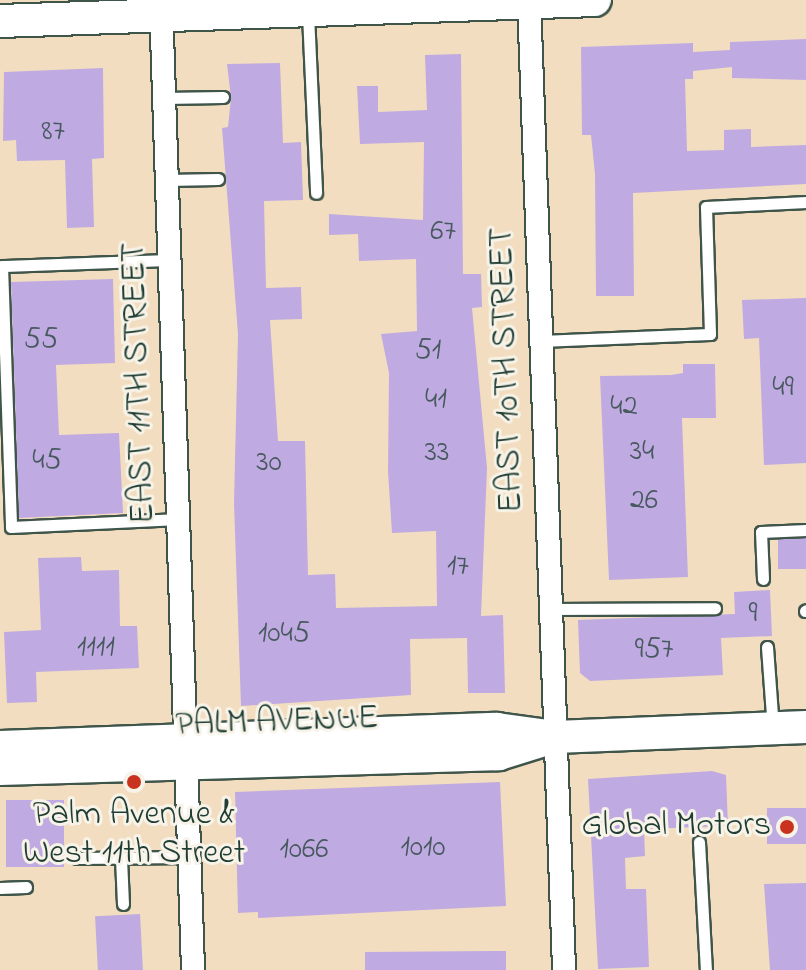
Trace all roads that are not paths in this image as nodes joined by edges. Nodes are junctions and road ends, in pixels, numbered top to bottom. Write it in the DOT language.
graph roads {
  1 [pos="595,0"];
  2 [pos="529,1"];
  3 [pos="161,8"];
  4 [pos="308,10"];
  5 [pos="0,21"];
  6 [pos="223,97"];
  7 [pos="164,98"];
  8 [pos="218,179"];
  9 [pos="167,180"];
  10 [pos="316,193"];
  11 [pos="806,202"];
  12 [pos="169,260"];
  13 [pos="540,341"];
  14 [pos="179,519"];
  15 [pos="806,530"];
  16 [pos="763,579"];
  17 [pos="715,608"];
  18 [pos="550,609"];
  19 [pos="767,647"];
  20 [pos="806,727"];
  21 [pos="773,728"];
  22 [pos="555,737"];
  23 [pos="0,747"];
  24 [pos="187,752"];
  25 [pos="0,769"];
  26 [pos="699,842"];
  27 [pos="190,857"];
  28 [pos="77,858"];
  29 [pos="121,858"];
  30 [pos="26,887"];
  31 [pos="0,888"];
  32 [pos="123,904"];
  33 [pos="193,970"];
  34 [pos="564,970"];
  35 [pos="706,970"];
  1 -- 2 [label="main road"];
  2 -- 4 [label="main road"];
  2 -- 13 [label="street, EAST 10TH STREET"];
  3 -- 4 [label="main road"];
  3 -- 5 [label="main road"];
  3 -- 7 [label="street, EAST 11TH STREET"];
  4 -- 10 [label="lane"];
  6 -- 7 [label="lane"];
  7 -- 9 [label="street, EAST 11TH STREET"];
  8 -- 9 [label="lane"];
  9 -- 12 [label="street, EAST 11TH STREET"];
  11 -- 13 [label="lane"];
  12 -- 14 [label="street, EAST 11TH STREET"];
  12 -- 14 [label="lane"];
  13 -- 18 [label="street, EAST 10TH STREET"];
  14 -- 24 [label="street, EAST 11TH STREET"];
  15 -- 16 [label="lane"];
  17 -- 18 [label="lane"];
  18 -- 22 [label="street, EAST 10TH STREET"];
  19 -- 21 [label="lane"];
  20 -- 21 [label="main road, PALM AVENUE"];
  21 -- 22 [label="main road, PALM AVENUE"];
  22 -- 24 [label="main road, PALM AVENUE"];
  22 -- 34 [label="street, EAST 10TH STREET"];
  23 -- 24 [label="main road, PALM AVENUE"];
  24 -- 25 [label="main road, PALM AVENUE"];
  24 -- 27 [label="street, EAST 11TH STREET"];
  26 -- 35 [label="lane"];
  27 -- 29 [label="lane"];
  27 -- 33 [label="street, EAST 11TH STREET"];
  28 -- 29 [label="lane"];
  29 -- 32 [label="lane"];
  30 -- 31 [label="lane"];
}
